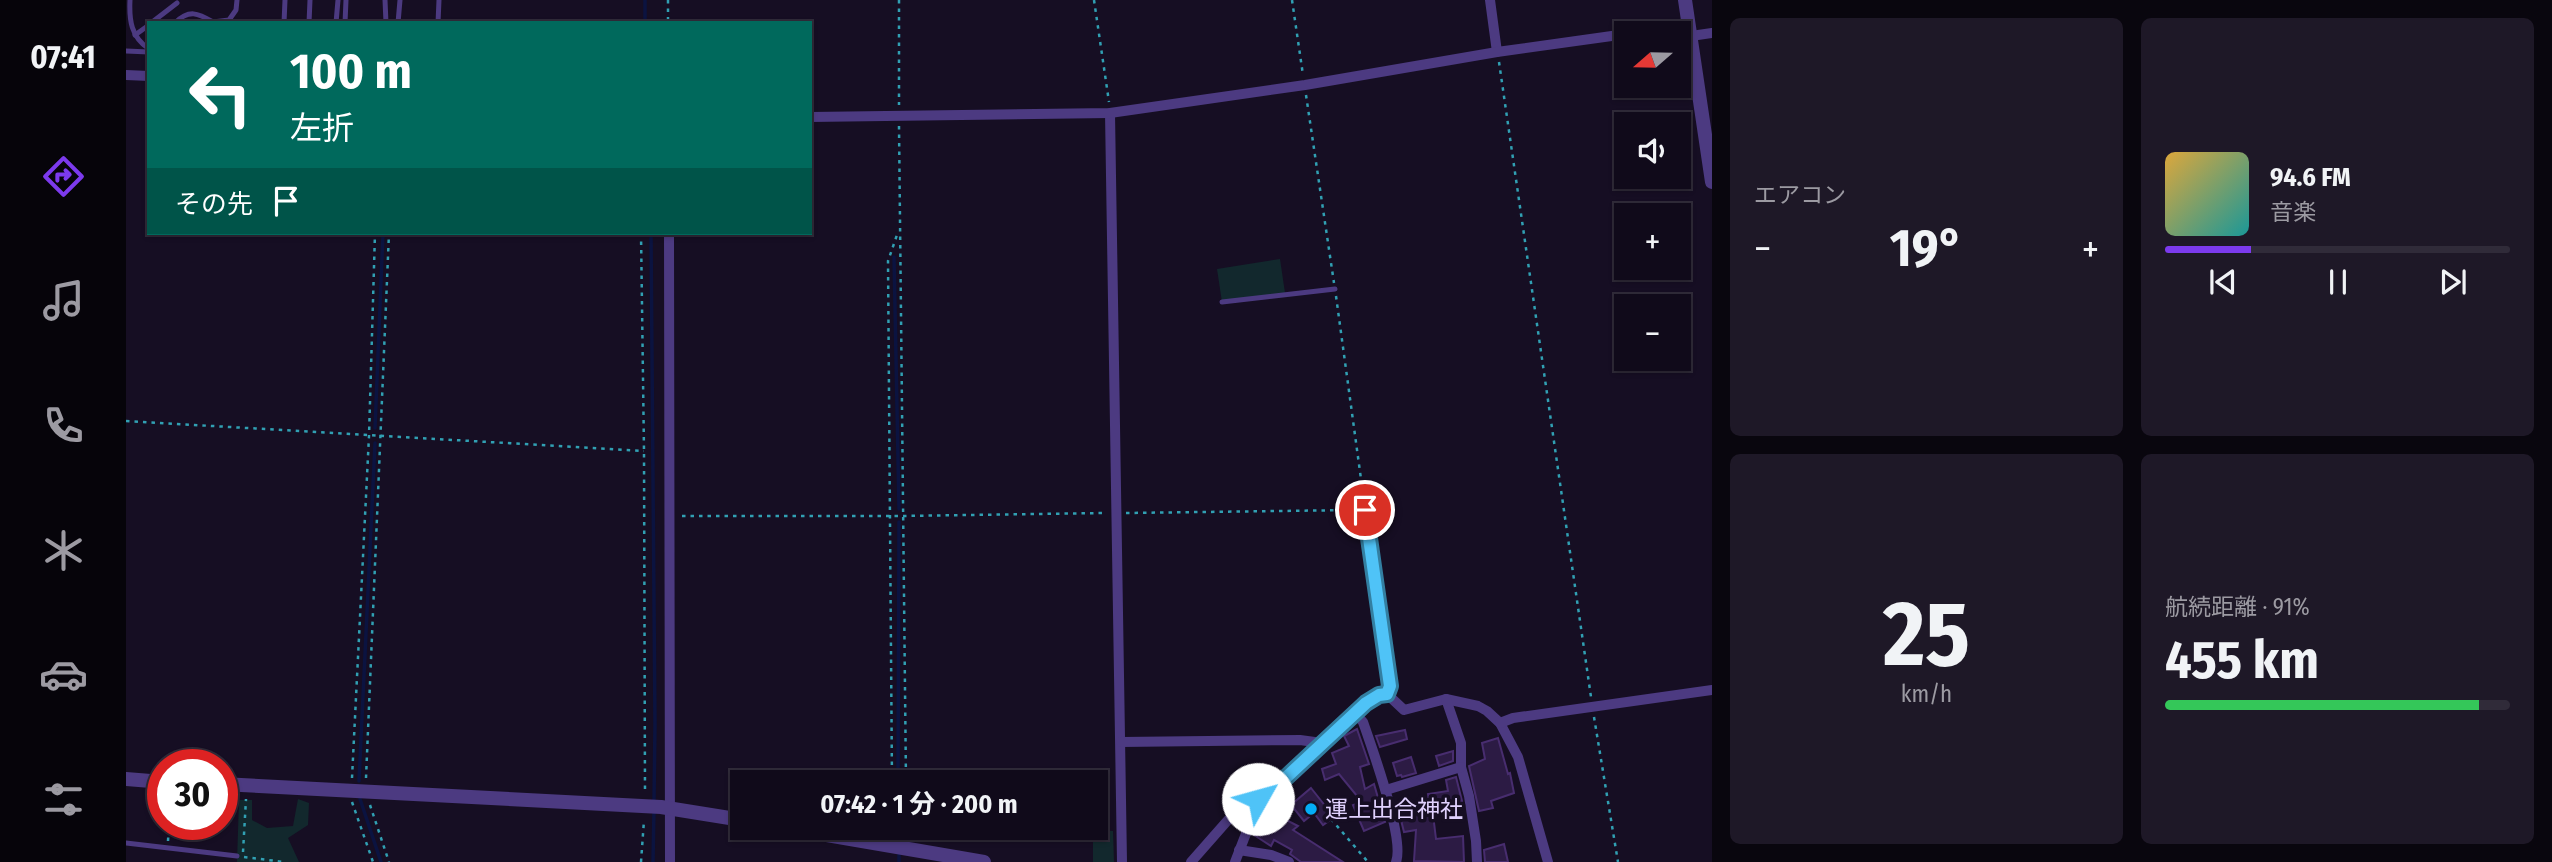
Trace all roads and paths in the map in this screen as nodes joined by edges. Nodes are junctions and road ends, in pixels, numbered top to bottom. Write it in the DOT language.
graph roads {
  1 [pos="130,0"];
  2 [pos="237,0"];
  3 [pos="285,0"];
  4 [pos="310,0"];
  5 [pos="338,0"];
  6 [pos="346,0"];
  7 [pos="385,0"];
  8 [pos="400,0"];
  9 [pos="439,0"];
  10 [pos="668,0"];
  11 [pos="899,0"];
  12 [pos="1094,0"];
  13 [pos="1292,0"];
  14 [pos="1490,0"];
  15 [pos="1685,0"];
  16 [pos="177,3"];
  17 [pos="157,6"];
  18 [pos="163,14"];
  19 [pos="154,21"];
  20 [pos="178,21"];
  21 [pos="212,21"];
  22 [pos="222,21"];
  23 [pos="284,21"];
  24 [pos="309,21"];
  25 [pos="336,21"];
  26 [pos="345,21"];
  27 [pos="386,21"];
  28 [pos="398,21"];
  29 [pos="438,21"];
  30 [pos="668,21"];
  31 [pos="1688,21"];
  32 [pos="147,26"];
  33 [pos="1691,31"];
  34 [pos="1712,33"];
  35 [pos="135,35"];
  36 [pos="1614,36"];
  37 [pos="1691,38"];
  38 [pos="147,49"];
  39 [pos="126,51"];
  40 [pos="147,51"];
  41 [pos="1497,52"];
  42 [pos="126,75"];
  43 [pos="147,76"];
  44 [pos="1305,85"];
  45 [pos="1110,113"];
  46 [pos="899,116"];
  47 [pos="812,117"];
  48 [pos="1712,182"];
  49 [pos="899,229"];
  50 [pos="375,235"];
  51 [pos="389,235"];
  52 [pos="640,235"];
  53 [pos="670,235"];
  54 [pos="1335,289"];
  55 [pos="1222,303"];
  56 [pos="126,421"];
  57 [pos="369,436"];
  58 [pos="382,436"];
  59 [pos="644,451"];
  60 [pos="1365,510"];
  61 [pos="1115,513"];
  62 [pos="671,516"];
  63 [pos="891,516"];
  64 [pos="902,516"];
  65 [pos="1712,691"];
  66 [pos="1387,694"];
  67 [pos="1446,699"];
  68 [pos="1592,707"];
  69 [pos="1355,713"];
  70 [pos="1500,723"];
  71 [pos="1121,742"];
  72 [pos="1322,743"];
  73 [pos="1461,767"];
  74 [pos="892,770"];
  75 [pos="906,770"];
  76 [pos="126,779"];
  77 [pos="147,781"];
  78 [pos="238,786"];
  79 [pos="246,786"];
  80 [pos="1386,790"];
  81 [pos="358,791"];
  82 [pos="657,807"];
  83 [pos="1239,813"];
  84 [pos="730,818"];
  85 [pos="1331,819"];
  86 [pos="856,840"];
  87 [pos="126,843"];
  88 [pos="1239,850"];
  89 [pos="241,859"];
  90 [pos="284,862"];
  91 [pos="373,862"];
  92 [pos="389,862"];
  93 [pos="641,862"];
  94 [pos="670,862"];
  95 [pos="984,862"];
  96 [pos="1122,862"];
  97 [pos="1191,862"];
  98 [pos="1235,862"];
  99 [pos="1289,862"];
  100 [pos="1368,862"];
  101 [pos="1396,862"];
  102 [pos="1476,862"];
  103 [pos="1548,862"];
  104 [pos="1618,862"];
  1 -- 35 [label="lane"];
  2 -- 22 [label="lane"];
  3 -- 23 [label="lane"];
  4 -- 24 [label="lane"];
  5 -- 25 [label="lane"];
  6 -- 26 [label="lane"];
  7 -- 27 [label="lane"];
  8 -- 28 [label="lane"];
  9 -- 29 [label="lane"];
  10 -- 30 [label="path"];
  11 -- 46 [label="path"];
  12 -- 45 [label="path"];
  13 -- 44 [label="path"];
  14 -- 41 [label="street"];
  15 -- 31 [label="street"];
  16 -- 18 [label="lane"];
  17 -- 18 [label="lane"];
  18 -- 19 [label="lane"];
  20 -- 21 [label="lane"];
  32 -- 35 [label="lane"];
  33 -- 34 [label="street"];
  35 -- 38 [label="lane"];
  36 -- 41 [label="street"];
  37 -- 48 [label="street"];
  39 -- 40 [label="lane"];
  41 -- 44 [label="street"];
  41 -- 68 [label="path"];
  42 -- 43 [label="street"];
  44 -- 45 [label="street"];
  44 -- 54 [label="path"];
  45 -- 46 [label="street"];
  45 -- 61 [label="street"];
  46 -- 47 [label="street"];
  46 -- 49 [label="path"];
  49 -- 63 [label="path"];
  49 -- 64 [label="path"];
  50 -- 57 [label="path"];
  51 -- 58 [label="path"];
  52 -- 59 [label="path"];
  53 -- 62 [label="street"];
  54 -- 55 [label="lane"];
  54 -- 60 [label="path"];
  56 -- 57 [label="path"];
  57 -- 58 [label="path"];
  57 -- 81 [label="path"];
  58 -- 59 [label="path"];
  58 -- 81 [label="path"];
  59 -- 82 [label="path"];
  60 -- 61 [label="path"];
  60 -- 66 [label="street"];
  61 -- 64 [label="path"];
  61 -- 71 [label="street"];
  62 -- 63 [label="path"];
  62 -- 82 [label="street"];
  63 -- 64 [label="path"];
  63 -- 74 [label="path"];
  64 -- 75 [label="path"];
  65 -- 68 [label="street"];
  66 -- 67 [label="street"];
  66 -- 69 [label="street"];
  67 -- 70 [label="street"];
  67 -- 73 [label="street"];
  68 -- 70 [label="street"];
  68 -- 104 [label="path"];
  69 -- 72 [label="street"];
  69 -- 80 [label="street"];
  70 -- 103 [label="street"];
  71 -- 72 [label="street"];
  71 -- 96 [label="street"];
  72 -- 83 [label="street"];
  73 -- 80 [label="street"];
  73 -- 102 [label="street"];
  76 -- 77 [label="street"];
  78 -- 79 [label="street"];
  79 -- 81 [label="street"];
  79 -- 89 [label="path"];
  80 -- 101 [label="street"];
  81 -- 82 [label="street"];
  81 -- 91 [label="path"];
  81 -- 92 [label="path"];
  82 -- 84 [label="street"];
  82 -- 93 [label="path"];
  82 -- 94 [label="street"];
  83 -- 88 [label="street"];
  83 -- 97 [label="street"];
  85 -- 100 [label="path"];
  86 -- 95 [label="street"];
  87 -- 89 [label="lane"];
  88 -- 98 [label="street"];
  88 -- 99 [label="street"];
  89 -- 90 [label="path"];
}
